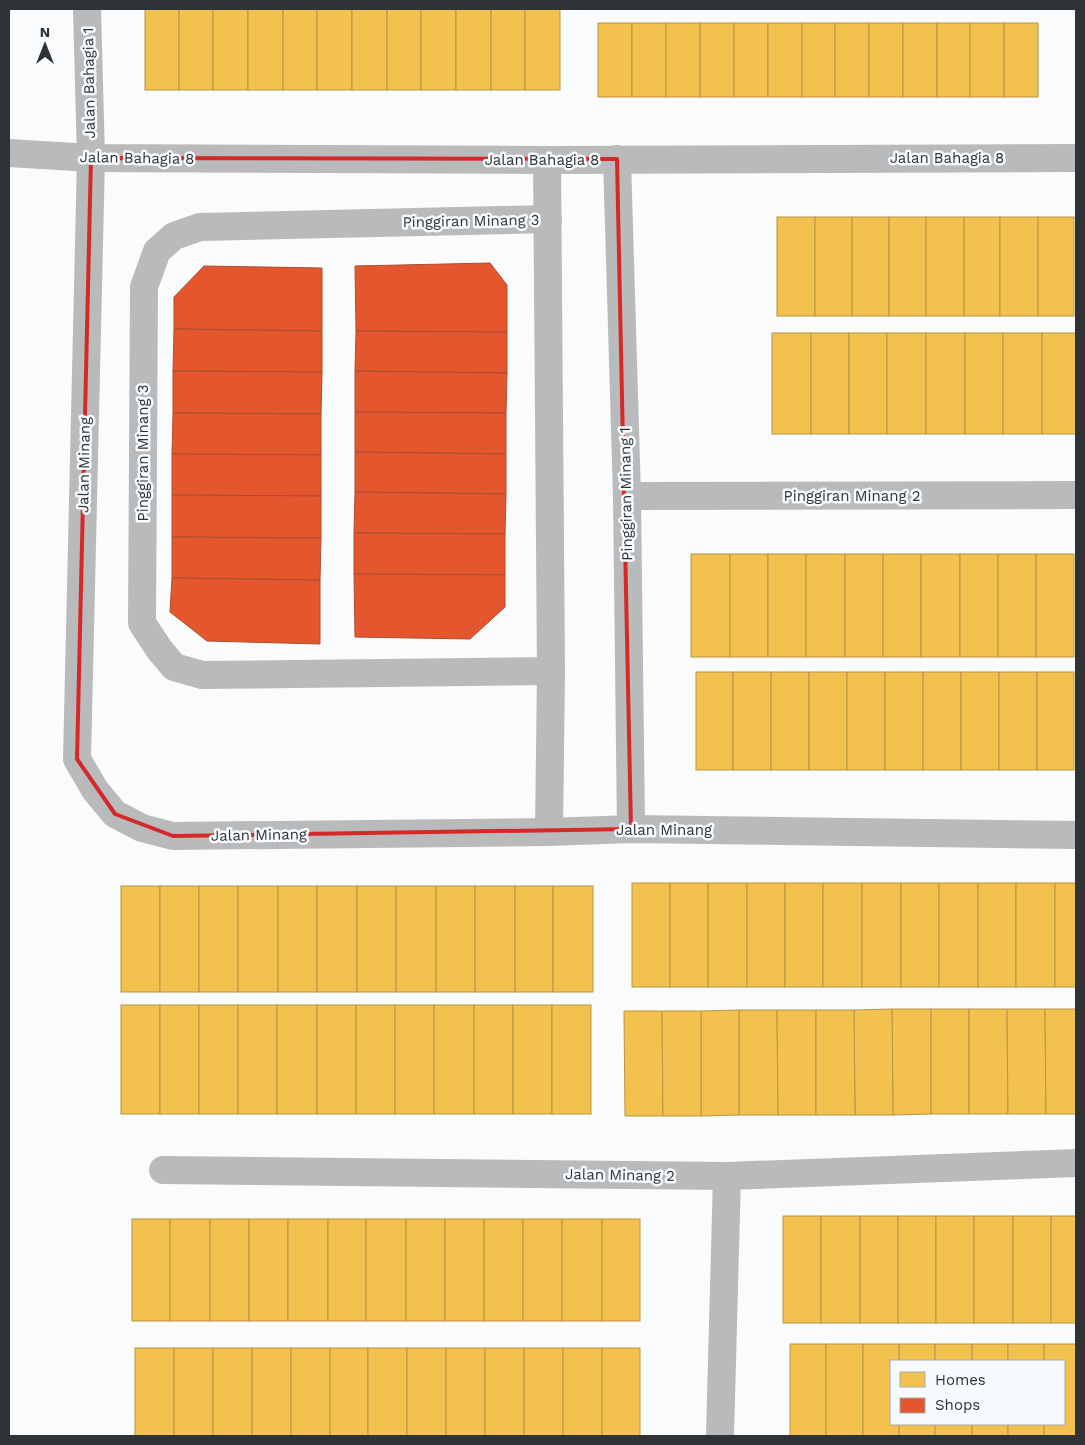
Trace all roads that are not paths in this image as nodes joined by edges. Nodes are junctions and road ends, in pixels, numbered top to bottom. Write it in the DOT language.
graph roads {
  1 [pos="87,9"];
  2 [pos="9,153"];
  3 [pos="91,158"];
  4 [pos="1076,158"];
  5 [pos="617,159"];
  6 [pos="547,160"];
  7 [pos="548,219"];
  8 [pos="1076,495"];
  9 [pos="627,496"];
  10 [pos="551,671"];
  11 [pos="631,829"];
  12 [pos="549,832"];
  13 [pos="1076,836"];
  14 [pos="1076,1164"];
  15 [pos="163,1170"];
  16 [pos="727,1176"];
  17 [pos="720,1436"];
  1 -- 3 [label="street, Jalan Bahagia 1"];
  2 -- 3 [label="street, Jalan Bahagia 8"];
  3 -- 6 [label="street, Jalan Bahagia 8"];
  3 -- 12 [label="street, Jalan Minang"];
  4 -- 5 [label="street, Jalan Bahagia 8"];
  5 -- 6 [label="street, Jalan Bahagia 8"];
  5 -- 9 [label="street, Pinggiran Minang 1"];
  6 -- 7 [label="street"];
  7 -- 10 [label="street"];
  7 -- 10 [label="street, Pinggiran Minang 3"];
  8 -- 9 [label="street, Pinggiran Minang 2"];
  9 -- 11 [label="street, Pinggiran Minang 1"];
  10 -- 12 [label="street"];
  11 -- 12 [label="street, Jalan Minang"];
  11 -- 13 [label="street, Jalan Minang"];
  14 -- 16 [label="street, Jalan Minang 2"];
  15 -- 16 [label="street, Jalan Minang 2"];
  16 -- 17 [label="street"];
}
